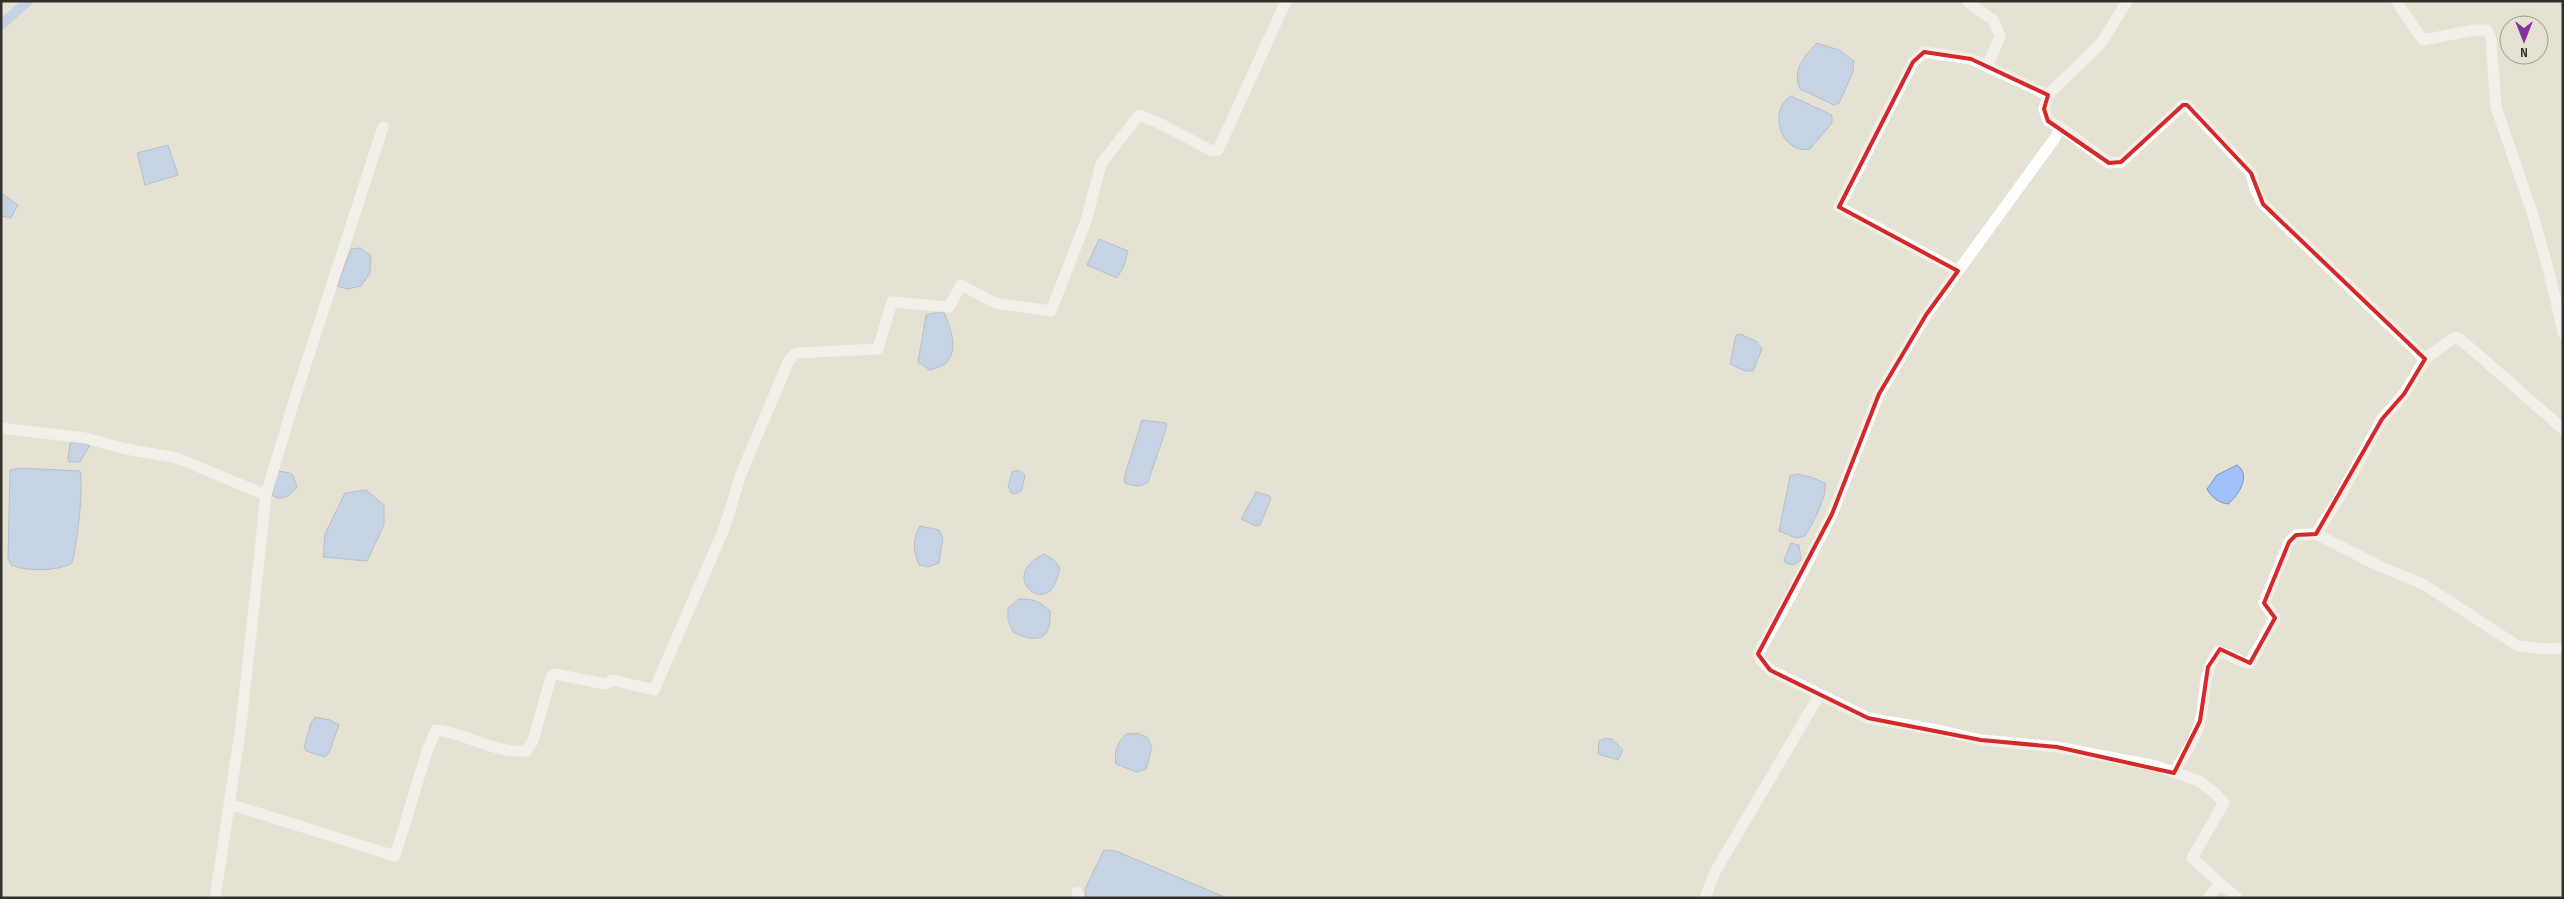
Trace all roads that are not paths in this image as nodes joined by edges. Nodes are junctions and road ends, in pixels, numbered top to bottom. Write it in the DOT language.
graph roads {
  1 [pos="1286,1"];
  2 [pos="1968,1"];
  3 [pos="2127,1"];
  4 [pos="2396,1"];
  5 [pos="1987,67"];
  6 [pos="2048,95"];
  7 [pos="383,127"];
  8 [pos="2060,127"];
  9 [pos="1958,271"];
  10 [pos="2563,333"];
  11 [pos="2425,359"];
  12 [pos="1,428"];
  13 [pos="2563,429"];
  14 [pos="266,495"];
  15 [pos="2316,534"];
  16 [pos="2563,648"];
  17 [pos="1820,694"];
  18 [pos="2174,773"];
  19 [pos="229,804"];
  20 [pos="2220,884"];
  21 [pos="215,898"];
  22 [pos="1705,898"];
  23 [pos="2208,898"];
  24 [pos="2237,898"];
  1 -- 19 [label="street"];
  2 -- 5 [label="street"];
  3 -- 6 [label="street"];
  4 -- 10 [label="street"];
  5 -- 6 [label="street"];
  5 -- 9 [label="street"];
  6 -- 8 [label="street"];
  7 -- 14 [label="street"];
  8 -- 9 [label="street"];
  8 -- 11 [label="street"];
  9 -- 17 [label="street"];
  11 -- 13 [label="street"];
  11 -- 15 [label="street"];
  12 -- 14 [label="street"];
  14 -- 19 [label="street"];
  15 -- 16 [label="street"];
  15 -- 18 [label="street"];
  17 -- 18 [label="street"];
  17 -- 22 [label="street"];
  18 -- 20 [label="street"];
  19 -- 21 [label="street"];
  20 -- 23 [label="street"];
  20 -- 24 [label="street"];
}
